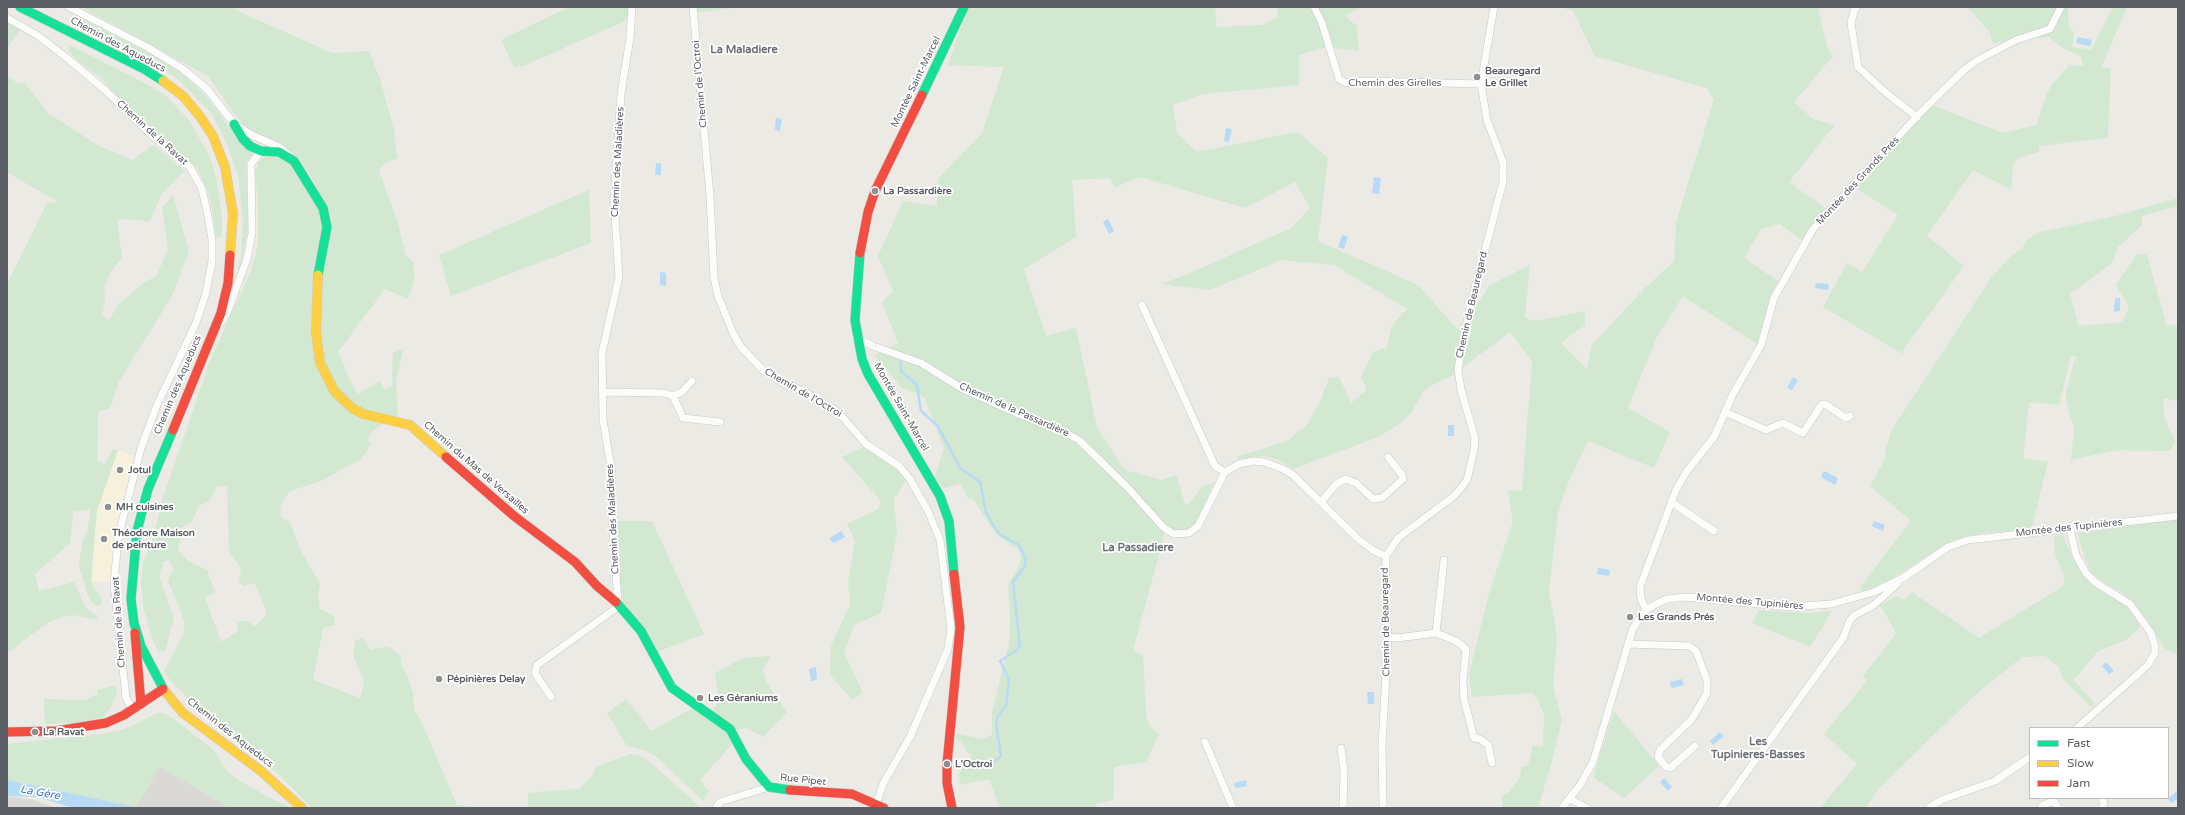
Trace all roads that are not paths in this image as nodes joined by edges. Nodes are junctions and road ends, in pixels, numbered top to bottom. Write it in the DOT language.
graph roads {
  1 [pos="20,7"];
  2 [pos="69,7"];
  3 [pos="632,7"];
  4 [pos="693,7"];
  5 [pos="964,7"];
  6 [pos="1314,7"];
  7 [pos="1494,7"];
  8 [pos="1857,7"];
  9 [pos="2061,7"];
  10 [pos="7,18"];
  11 [pos="1481,84"];
  12 [pos="1917,117"];
  13 [pos="234,124"];
  14 [pos="261,151"];
  15 [pos="290,157"];
  16 [pos="1142,305"];
  17 [pos="857,338"];
  18 [pos="210,339"];
  19 [pos="692,381"];
  20 [pos="602,392"];
  21 [pos="673,396"];
  22 [pos="1725,412"];
  23 [pos="1850,416"];
  24 [pos="720,422"];
  25 [pos="1388,456"];
  26 [pos="1225,472"];
  27 [pos="1321,502"];
  28 [pos="1671,502"];
  29 [pos="2178,516"];
  30 [pos="2070,529"];
  31 [pos="1714,531"];
  32 [pos="1386,556"];
  33 [pos="1444,560"];
  34 [pos="1903,578"];
  35 [pos="618,604"];
  36 [pos="1646,610"];
  37 [pos="134,623"];
  38 [pos="955,628"];
  39 [pos="1436,633"];
  40 [pos="1388,637"];
  41 [pos="1628,644"];
  42 [pos="163,689"];
  43 [pos="551,697"];
  44 [pos="141,704"];
  45 [pos="133,710"];
  46 [pos="2078,727"];
  47 [pos="7,732"];
  48 [pos="1205,742"];
  49 [pos="1695,746"];
  50 [pos="1341,748"];
  51 [pos="2029,758"];
  52 [pos="1492,763"];
  53 [pos="769,787"];
  54 [pos="1570,799"];
  55 [pos="880,806"];
  56 [pos="302,808"];
  57 [pos="716,808"];
  58 [pos="952,808"];
  59 [pos="1233,808"];
  60 [pos="1343,808"];
  61 [pos="1383,808"];
  62 [pos="1562,808"];
  63 [pos="1587,808"];
  64 [pos="1721,808"];
  65 [pos="1929,808"];
  66 [pos="2041,808"];
  67 [pos="2058,808"];
  1 -- 18 [label="main road, Chemin des Aqueducs"];
  2 -- 13 [label="street"];
  3 -- 20 [label="street, Chemin des Maladières"];
  4 -- 38 [label="street, Chemin de l'Octroi"];
  5 -- 17 [label="main road, Montée Saint-Marcel"];
  6 -- 11 [label="street, Chemin des Girelles"];
  7 -- 11 [label="street, Chemin de Beauregard"];
  8 -- 12 [label="street"];
  9 -- 12 [label="street, Montée des Grands Prés"];
  10 -- 45 [label="street, Chemin de la Ravat"];
  11 -- 32 [label="street, Chemin de Beauregard"];
  12 -- 22 [label="street, Montée des Grands Prés"];
  13 -- 14 [label="main road"];
  13 -- 15 [label="street"];
  14 -- 15 [label="main road"];
  14 -- 18 [label="street"];
  15 -- 35 [label="main road, Chemin du Mas de Versailles"];
  16 -- 26 [label="street"];
  17 -- 26 [label="street, Chemin de la Passardière"];
  17 -- 38 [label="main road, Montée Saint-Marcel"];
  18 -- 37 [label="main road, Chemin des Aqueducs"];
  19 -- 21 [label="street"];
  20 -- 21 [label="street"];
  20 -- 35 [label="street, Chemin des Maladières"];
  21 -- 24 [label="street"];
  22 -- 23 [label="street"];
  22 -- 28 [label="street, Montée des Grands Prés"];
  25 -- 27 [label="street"];
  26 -- 27 [label="street"];
  27 -- 32 [label="street"];
  28 -- 31 [label="street"];
  28 -- 36 [label="street, Montée des Grands Prés"];
  29 -- 30 [label="street, Montée des Tupinières"];
  30 -- 34 [label="street, Montée des Tupinières"];
  30 -- 46 [label="street"];
  32 -- 40 [label="street, Chemin de Beauregard"];
  33 -- 39 [label="street"];
  34 -- 36 [label="street, Montée des Tupinières"];
  34 -- 64 [label="street"];
  35 -- 43 [label="street"];
  35 -- 53 [label="main road, Rue Pipet"];
  36 -- 41 [label="street, Montée des Tupinières"];
  37 -- 42 [label="main road, Chemin des Aqueducs"];
  37 -- 44 [label="main road"];
  38 -- 55 [label="street, Chemin de l'Octroi"];
  38 -- 58 [label="main road, Montée Saint-Marcel"];
  39 -- 40 [label="street"];
  39 -- 52 [label="street"];
  40 -- 61 [label="street, Chemin de Beauregard"];
  41 -- 49 [label="street"];
  41 -- 54 [label="street, Montée des Tupinières"];
  42 -- 44 [label="main road"];
  42 -- 56 [label="main road, Chemin des Aqueducs"];
  44 -- 45 [label="main road"];
  45 -- 47 [label="main road"];
  48 -- 59 [label="street"];
  50 -- 60 [label="street"];
  51 -- 65 [label="street"];
  53 -- 55 [label="main road, Rue Pipet"];
  53 -- 57 [label="street"];
  54 -- 62 [label="street, Montée des Tupinières"];
  54 -- 63 [label="street"];
  66 -- 67 [label="street"];
}
